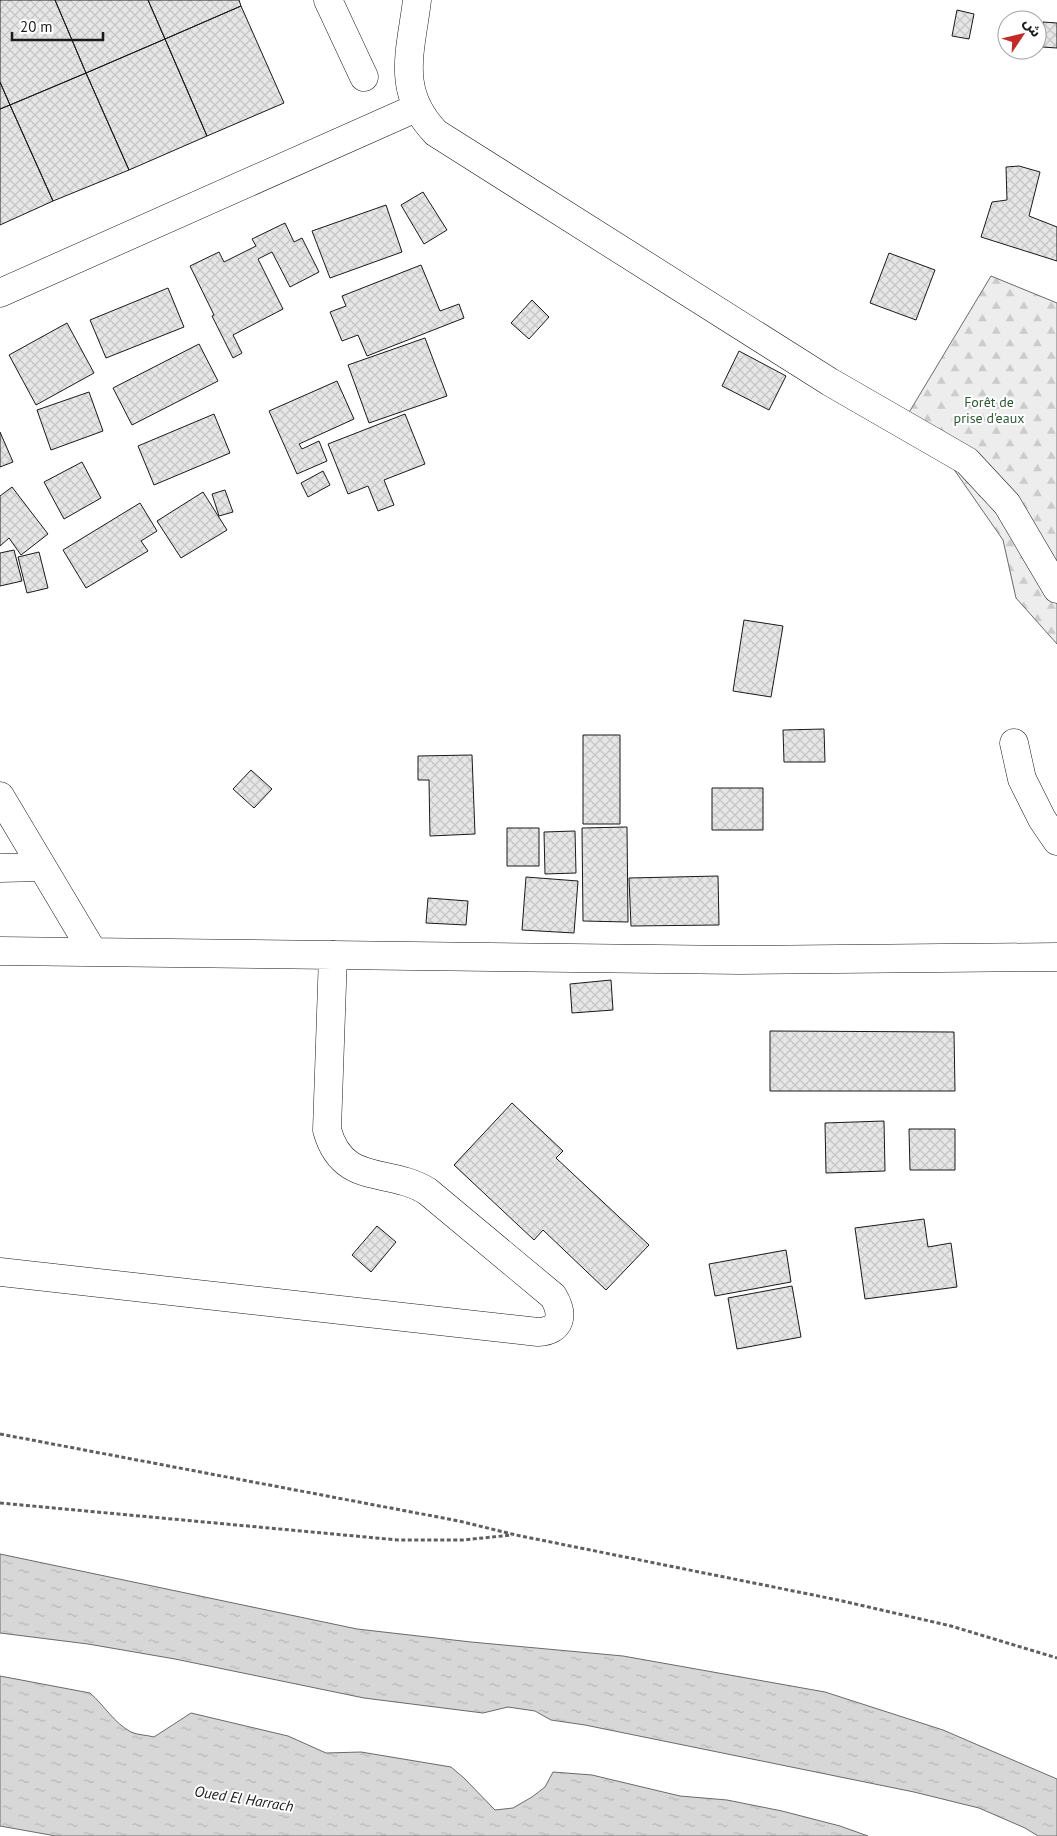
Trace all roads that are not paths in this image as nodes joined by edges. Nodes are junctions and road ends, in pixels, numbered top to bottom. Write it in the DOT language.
graph roads {
  1 [pos="328,0"];
  2 [pos="417,0"];
  3 [pos="364,77"];
  4 [pos="416,108"];
  5 [pos="0,293"];
  6 [pos="1057,589"];
  7 [pos="1014,743"];
  8 [pos="1,799"];
  9 [pos="1057,841"];
  10 [pos="42,867"];
  11 [pos="0,868"];
  12 [pos="0,951"];
  13 [pos="94,952"];
  14 [pos="333,955"];
  15 [pos="1057,957"];
  16 [pos="0,1272"];
  1 -- 3 [label="street"];
  2 -- 4 [label="street"];
  4 -- 5 [label="street"];
  4 -- 6 [label="street"];
  7 -- 9 [label="street"];
  8 -- 10 [label="street"];
  10 -- 11 [label="street"];
  10 -- 13 [label="street"];
  12 -- 13 [label="street"];
  13 -- 14 [label="street"];
  14 -- 15 [label="street"];
  14 -- 16 [label="street"];
}
